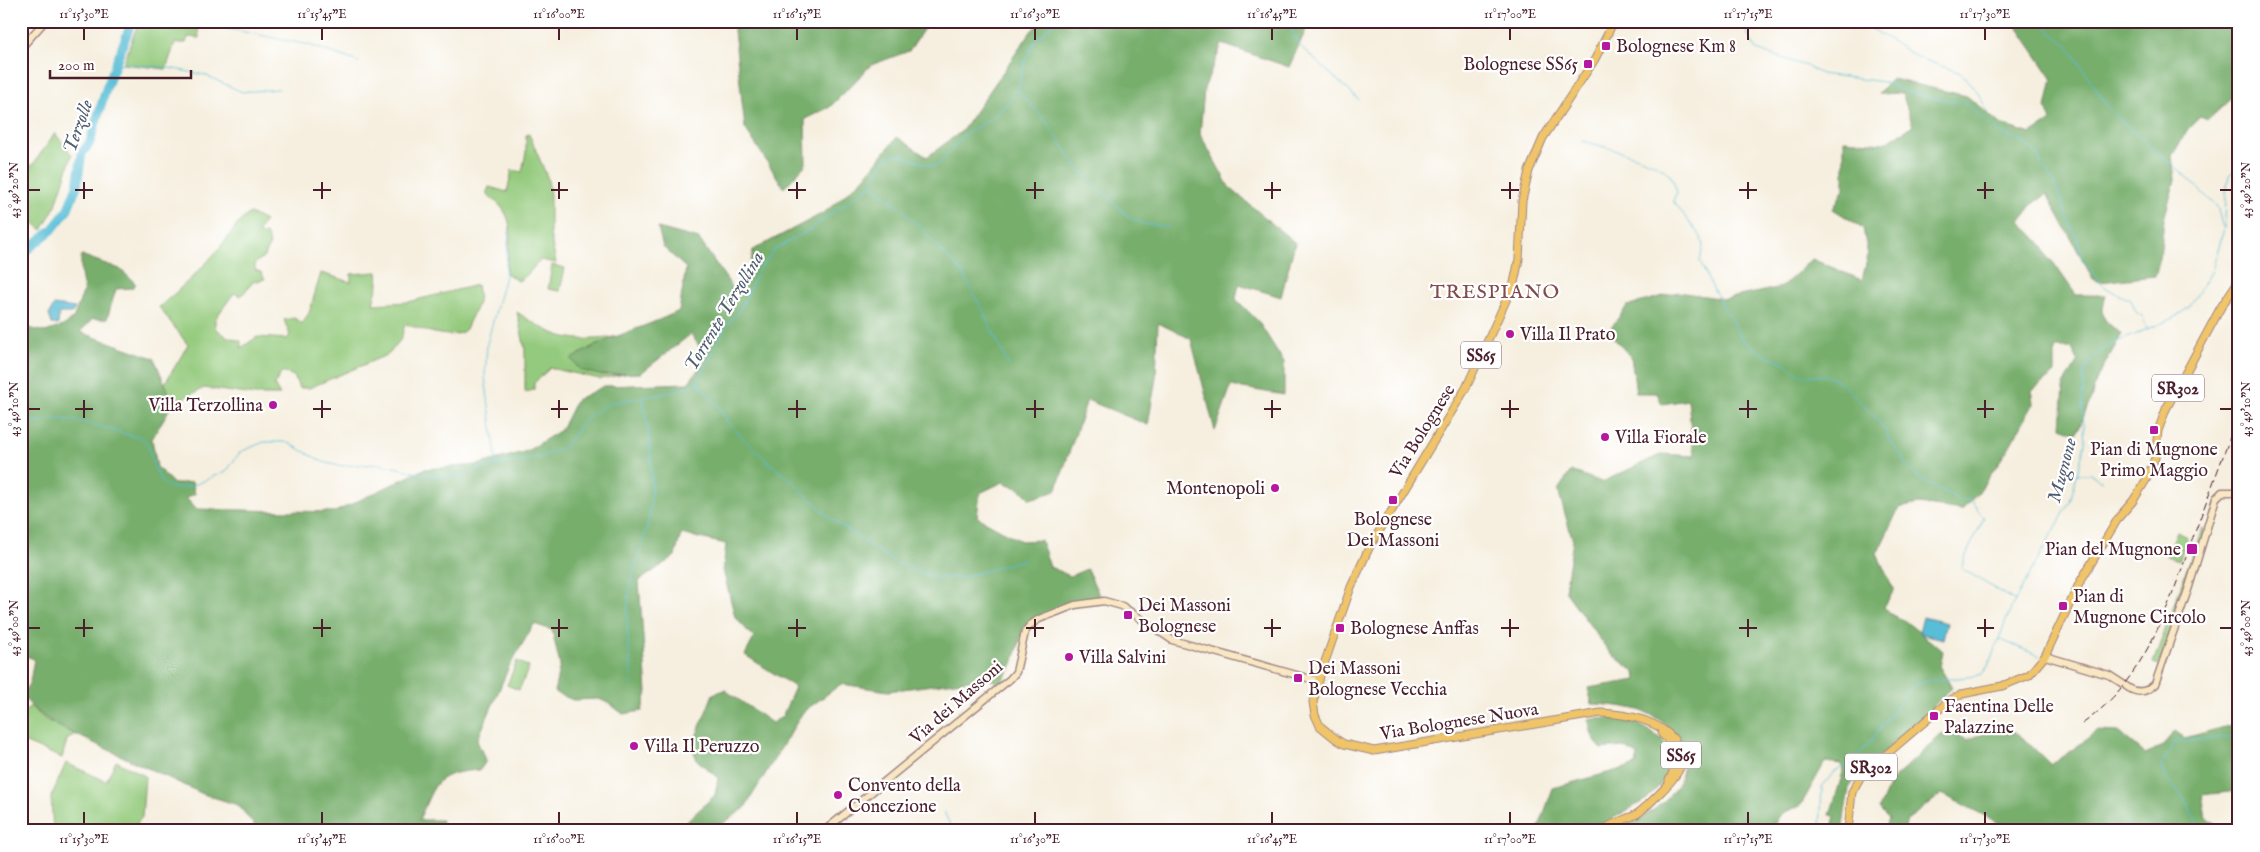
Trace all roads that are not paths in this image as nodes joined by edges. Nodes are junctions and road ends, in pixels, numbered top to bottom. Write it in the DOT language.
graph roads {
  1 [pos="45,21"];
  2 [pos="1614,21"];
  3 [pos="21,48"];
  4 [pos="2239,280"];
  5 [pos="2236,492"];
  6 [pos="2045,656"];
  7 [pos="1318,681"];
  8 [pos="1315,692"];
  9 [pos="824,831"];
  10 [pos="1602,831"];
  11 [pos="1848,831"];
  1 -- 3 [label="street"];
  2 -- 7 [label="main road, Via Bolognese / SS65"];
  4 -- 6 [label="main road, SR302"];
  5 -- 6 [label="street"];
  6 -- 11 [label="main road, SR302"];
  7 -- 8 [label="main road, Via Bolognese / SS65"];
  7 -- 9 [label="street, Via dei Massoni"];
  8 -- 10 [label="main road, Via Bolognese Nuova / SS65"];
}
